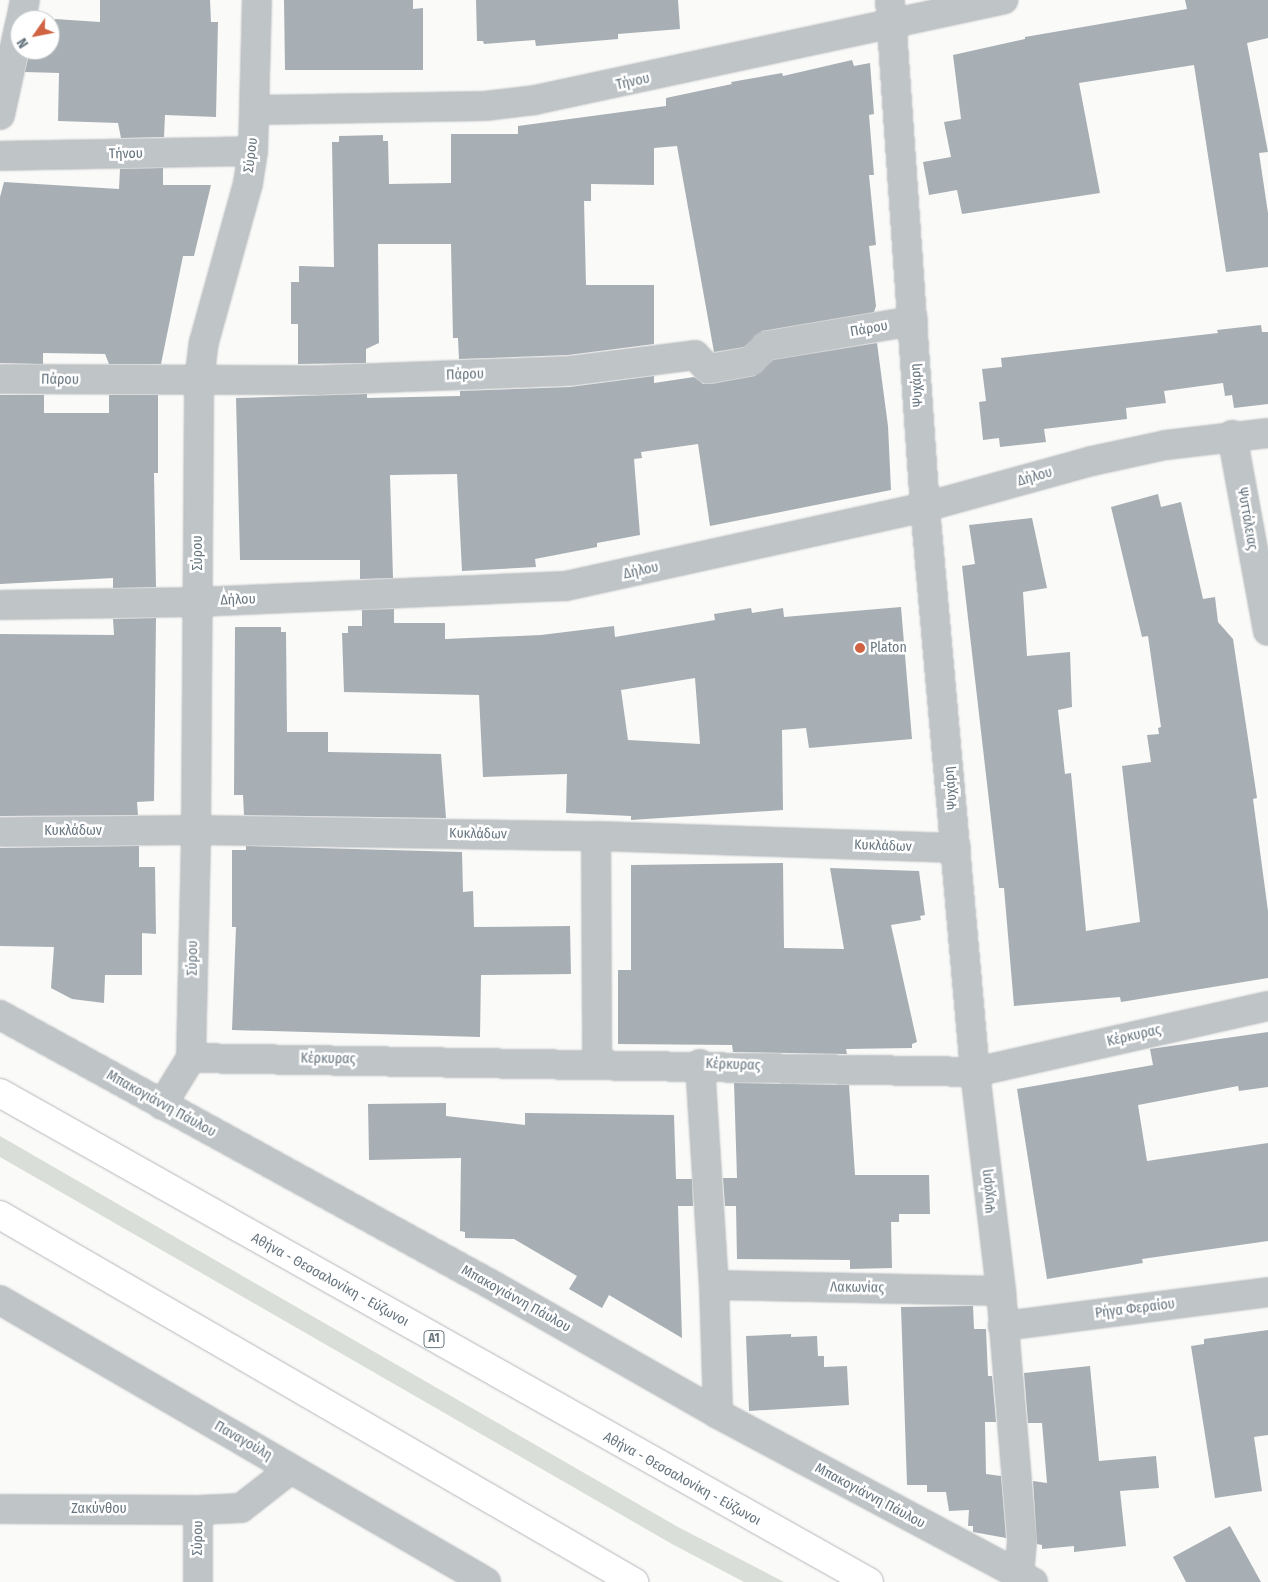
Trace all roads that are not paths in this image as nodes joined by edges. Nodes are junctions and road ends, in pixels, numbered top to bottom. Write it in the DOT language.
graph roads {
  1 [pos="257,0"];
  2 [pos="1003,0"];
  3 [pos="890,12"];
  4 [pos="10,52"];
  5 [pos="5,67"];
  6 [pos="256,110"];
  7 [pos="0,116"];
  8 [pos="252,151"];
  9 [pos="0,156"];
  10 [pos="912,321"];
  11 [pos="0,379"];
  12 [pos="199,381"];
  13 [pos="1268,433"];
  14 [pos="1232,435"];
  15 [pos="926,507"];
  16 [pos="197,602"];
  17 [pos="0,605"];
  18 [pos="1268,631"];
  19 [pos="196,830"];
  20 [pos="0,832"];
  21 [pos="596,836"];
  22 [pos="956,848"];
  23 [pos="1268,1006"];
  24 [pos="0,1015"];
  25 [pos="191,1058"];
  26 [pos="596,1063"];
  27 [pos="700,1064"];
  28 [pos="975,1072"];
  29 [pos="0,1093"];
  30 [pos="162,1105"];
  31 [pos="0,1215"];
  32 [pos="714,1285"];
  33 [pos="1000,1291"];
  34 [pos="1268,1292"];
  35 [pos="0,1300"];
  36 [pos="1002,1326"];
  37 [pos="718,1414"];
  38 [pos="291,1469"];
  39 [pos="0,1508"];
  40 [pos="198,1510"];
  41 [pos="1026,1579"];
  42 [pos="198,1582"];
  43 [pos="486,1582"];
  44 [pos="634,1582"];
  45 [pos="869,1582"];
  1 -- 6 [label="street, Σύρου"];
  2 -- 3 [label="street, Τήνου"];
  3 -- 6 [label="street, Τήνου"];
  3 -- 10 [label="street, Ψυχάρη"];
  4 -- 5 [label="street"];
  5 -- 7 [label="street"];
  6 -- 8 [label="street, Σύρου"];
  8 -- 9 [label="street, Τήνου"];
  8 -- 12 [label="street, Σύρου"];
  10 -- 12 [label="street, Πάρου"];
  10 -- 15 [label="street, Ψυχάρη"];
  11 -- 12 [label="street, Πάρου"];
  12 -- 16 [label="street, Σύρου"];
  13 -- 14 [label="street, Δήλου"];
  14 -- 15 [label="street, Δήλου"];
  14 -- 18 [label="street, Ψυττάλειας"];
  15 -- 16 [label="street, Δήλου"];
  15 -- 22 [label="street, Ψυχάρη"];
  16 -- 17 [label="street, Δήλου"];
  16 -- 19 [label="street, Σύρου"];
  19 -- 20 [label="street, Κυκλάδων"];
  19 -- 21 [label="street, Κυκλάδων"];
  19 -- 25 [label="street, Σύρου"];
  21 -- 22 [label="street, Κυκλάδων"];
  21 -- 26 [label="street"];
  22 -- 28 [label="street, Ψυχάρη"];
  23 -- 28 [label="street, Κέρκυρας"];
  24 -- 30 [label="street, Μπακογιάννη Πάυλου"];
  25 -- 26 [label="street, Κέρκυρας"];
  25 -- 30 [label="street"];
  26 -- 27 [label="street, Κέρκυρας"];
  27 -- 28 [label="street, Κέρκυρας"];
  27 -- 32 [label="street"];
  28 -- 33 [label="street, Ψυχάρη"];
  29 -- 45 [label="highway, Αθήνα - Θεσσαλονίκη - Εύζωνοι / Α1"];
  30 -- 37 [label="street, Μπακογιάννη Πάυλου"];
  31 -- 44 [label="highway"];
  32 -- 33 [label="street, Λακωνίας"];
  32 -- 37 [label="street"];
  33 -- 36 [label="street, Ψυχάρη"];
  34 -- 36 [label="street, Ρήγα Φεραίου"];
  35 -- 38 [label="street, Παναγούλη"];
  36 -- 41 [label="street, Ψυχάρη"];
  37 -- 41 [label="street, Μπακογιάννη Πάυλου"];
  38 -- 40 [label="street, Σύρου"];
  38 -- 43 [label="street, Παναγούλη"];
  39 -- 40 [label="street, Ζακύνθου"];
  40 -- 42 [label="street, Σύρου"];
}
